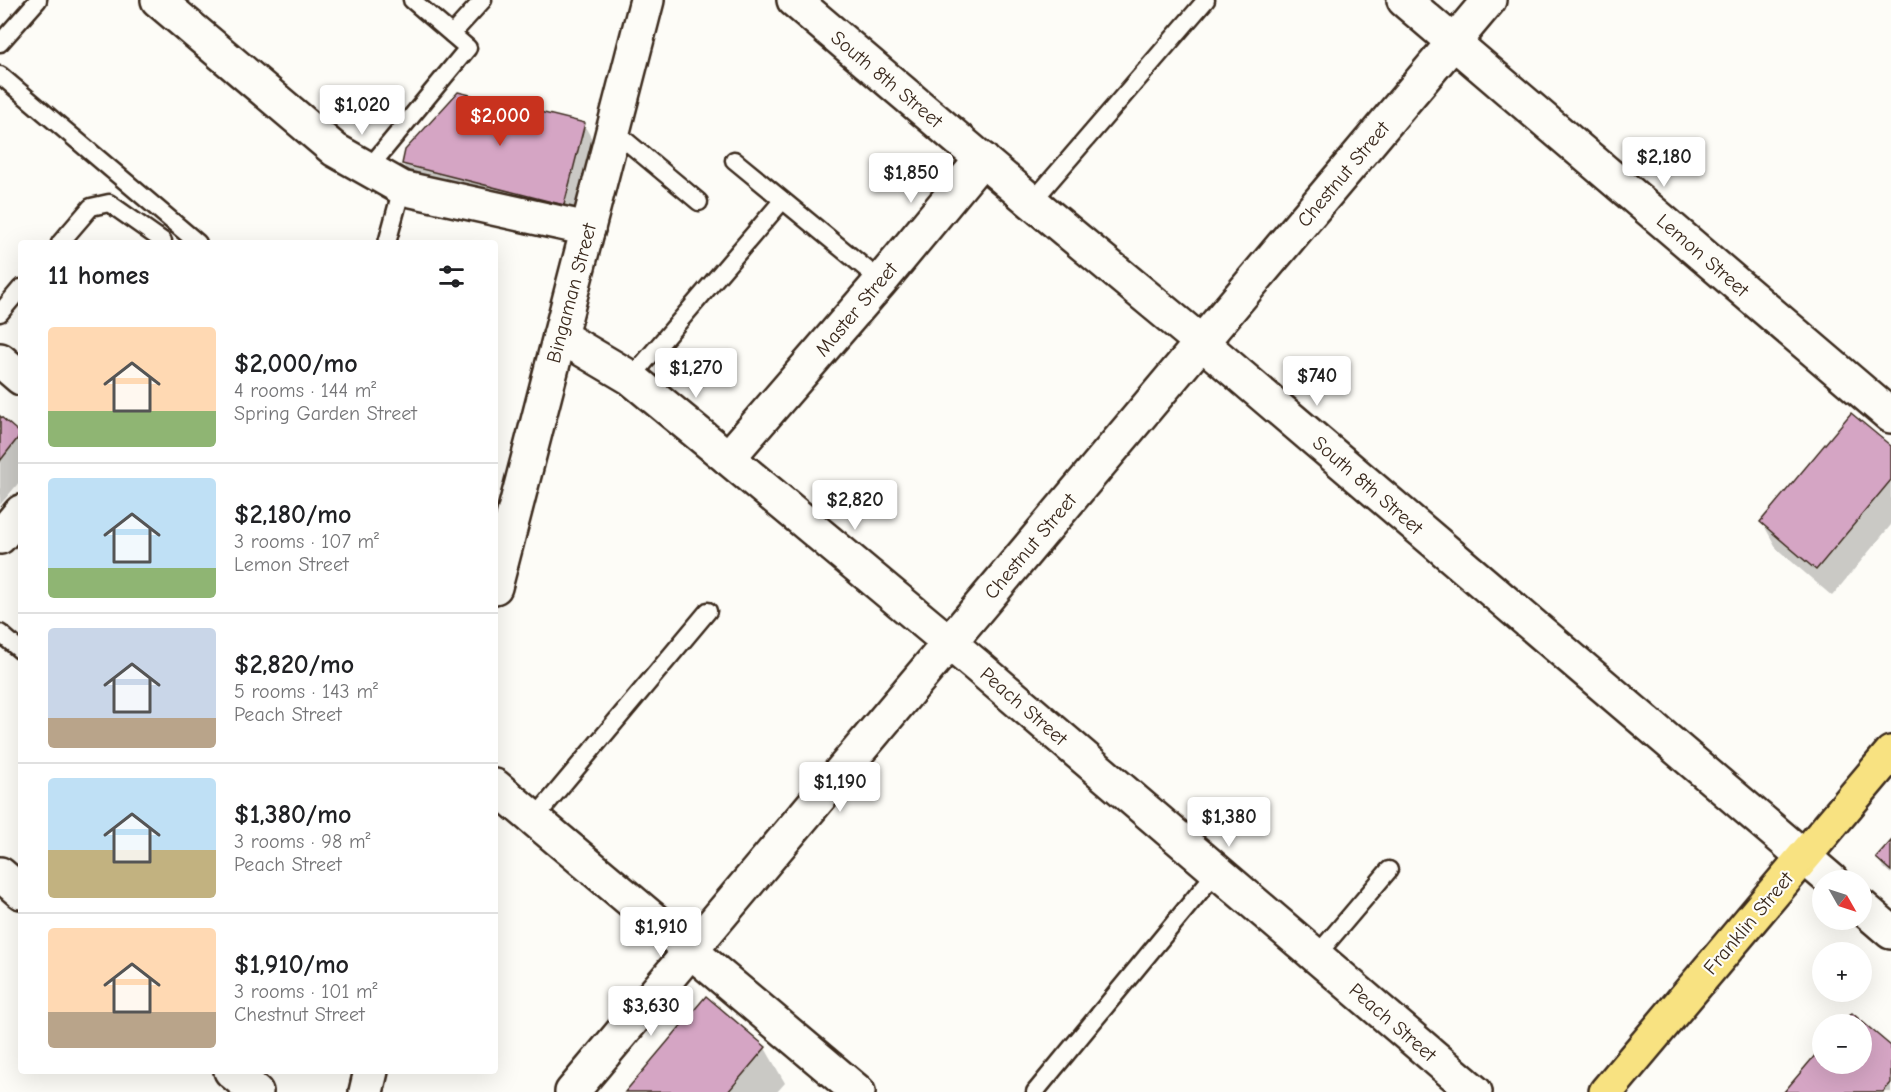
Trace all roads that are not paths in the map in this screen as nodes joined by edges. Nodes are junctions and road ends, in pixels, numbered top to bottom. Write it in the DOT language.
graph roads {
  1 [pos="38,0"];
  2 [pos="159,0"];
  3 [pos="412,0"];
  4 [pos="483,0"];
  5 [pos="646,0"];
  6 [pos="794,0"];
  7 [pos="1206,0"];
  8 [pos="1404,0"];
  9 [pos="1489,0"];
  10 [pos="452,34"];
  11 [pos="1454,42"];
  12 [pos="0,43"];
  13 [pos="0,75"];
  14 [pos="613,130"];
  15 [pos="982,159"];
  16 [pos="734,160"];
  17 [pos="368,169"];
  18 [pos="402,188"];
  19 [pos="782,201"];
  20 [pos="699,202"];
  21 [pos="1032,202"];
  22 [pos="588,229"];
  23 [pos="63,240"];
  24 [pos="160,240"];
  25 [pos="194,240"];
  26 [pos="388,240"];
  27 [pos="881,281"];
  28 [pos="18,292"];
  29 [pos="0,313"];
  30 [pos="560,336"];
  31 [pos="1202,342"];
  32 [pos="0,360"];
  33 [pos="18,375"];
  34 [pos="632,378"];
  35 [pos="1890,414"];
  36 [pos="728,458"];
  37 [pos="18,516"];
  38 [pos="0,537"];
  39 [pos="498,575"];
  40 [pos="708,611"];
  41 [pos="0,633"];
  42 [pos="949,642"];
  43 [pos="18,648"];
  44 [pos="1891,753"];
  45 [pos="498,789"];
  46 [pos="534,819"];
  47 [pos="1803,857"];
  48 [pos="1389,870"];
  49 [pos="1819,870"];
  50 [pos="1217,871"];
  51 [pos="0,874"];
  52 [pos="18,889"];
  53 [pos="1872,916"];
  54 [pos="1891,932"];
  55 [pos="691,950"];
  56 [pos="1316,956"];
  57 [pos="235,1074"];
  58 [pos="370,1074"];
  59 [pos="256,1092"];
  60 [pos="366,1092"];
  61 [pos="572,1092"];
  62 [pos="858,1092"];
  63 [pos="1035,1092"];
  64 [pos="1475,1092"];
  65 [pos="1606,1092"];
  1 -- 12 [label="lane"];
  2 -- 17 [label="street"];
  3 -- 10 [label="lane"];
  4 -- 10 [label="lane"];
  5 -- 14 [label="street, Bingaman Street"];
  6 -- 15 [label="street, South 8th Street"];
  7 -- 21 [label="lane"];
  8 -- 11 [label="street, Lemon Street"];
  9 -- 11 [label="street, Chestnut Street"];
  10 -- 17 [label="lane"];
  11 -- 31 [label="street, Chestnut Street"];
  11 -- 35 [label="street, Lemon Street"];
  13 -- 25 [label="lane"];
  14 -- 20 [label="lane"];
  14 -- 22 [label="street, Bingaman Street"];
  15 -- 21 [label="street, South 8th Street"];
  15 -- 27 [label="street, Master Street"];
  16 -- 19 [label="lane"];
  17 -- 18 [label="street"];
  18 -- 22 [label="street"];
  18 -- 26 [label="lane"];
  19 -- 27 [label="lane"];
  19 -- 34 [label="lane"];
  21 -- 31 [label="street, South 8th Street"];
  22 -- 30 [label="street, Bingaman Street"];
  23 -- 24 [label="lane"];
  27 -- 36 [label="street, Master Street"];
  28 -- 29 [label="lane"];
  30 -- 34 [label="street, Peach Street"];
  30 -- 39 [label="street, Bingaman Street"];
  31 -- 42 [label="street, Chestnut Street"];
  31 -- 47 [label="street, South 8th Street"];
  32 -- 33 [label="street"];
  34 -- 36 [label="street, Peach Street"];
  36 -- 42 [label="street, Peach Street"];
  37 -- 38 [label="street"];
  40 -- 46 [label="lane"];
  41 -- 43 [label="lane"];
  42 -- 50 [label="street, Peach Street"];
  42 -- 55 [label="street, Chestnut Street"];
  44 -- 47 [label="main road, Franklin Street"];
  45 -- 46 [label="street"];
  46 -- 55 [label="street"];
  47 -- 49 [label="street, South 8th Street"];
  47 -- 65 [label="main road, Franklin Street"];
  48 -- 56 [label="lane"];
  50 -- 56 [label="street, Peach Street"];
  50 -- 63 [label="lane"];
  51 -- 52 [label="street"];
  53 -- 54 [label="street"];
  55 -- 61 [label="street, Chestnut Street"];
  55 -- 62 [label="street"];
  56 -- 64 [label="street, Peach Street"];
  57 -- 59 [label="street"];
  58 -- 60 [label="street"];
}
